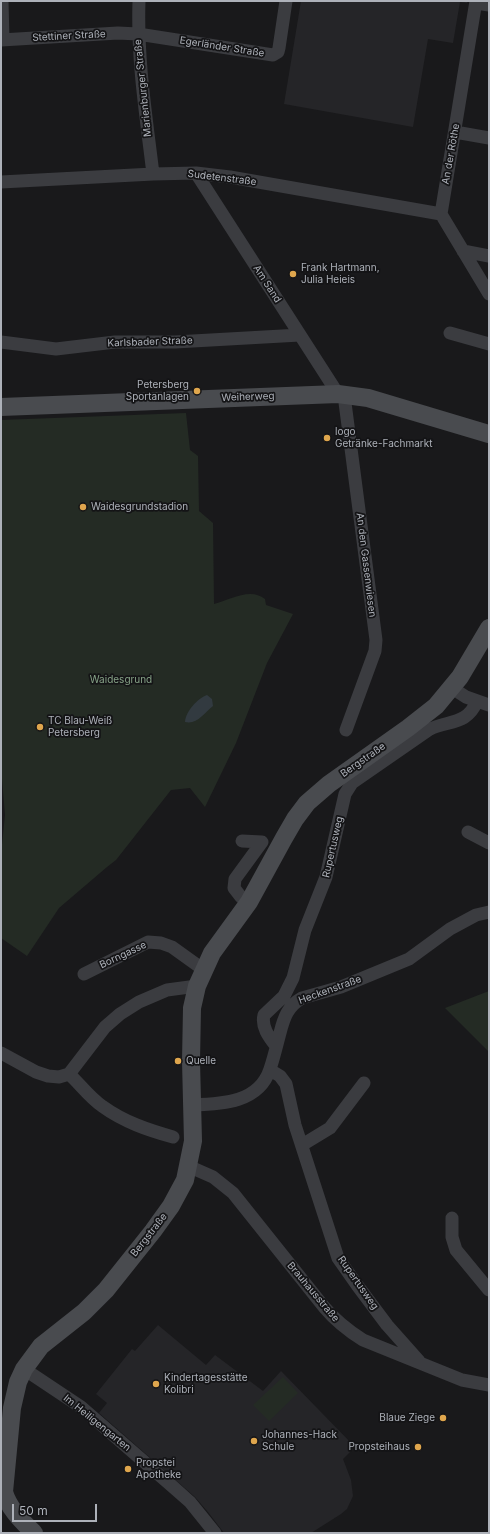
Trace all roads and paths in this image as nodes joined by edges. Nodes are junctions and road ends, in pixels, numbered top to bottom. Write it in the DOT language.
graph roads {
  1 [pos="2,1"];
  2 [pos="139,1"];
  3 [pos="286,1"];
  4 [pos="476,2"];
  5 [pos="489,5"];
  6 [pos="138,34"];
  7 [pos="2,40"];
  8 [pos="455,132"];
  9 [pos="489,138"];
  10 [pos="196,173"];
  11 [pos="153,174"];
  12 [pos="1,182"];
  13 [pos="441,214"];
  14 [pos="463,251"];
  15 [pos="489,256"];
  16 [pos="489,294"];
  17 [pos="450,333"];
  18 [pos="300,335"];
  19 [pos="1,342"];
  20 [pos="489,344"];
  21 [pos="341,394"];
  22 [pos="1,406"];
  23 [pos="489,434"];
  24 [pos="489,628"];
  25 [pos="452,688"];
  26 [pos="483,703"];
  27 [pos="346,730"];
  28 [pos="468,832"];
  29 [pos="242,841"];
  30 [pos="489,843"];
  31 [pos="249,902"];
  32 [pos="489,912"];
  33 [pos="204,970"];
  34 [pos="84,974"];
  35 [pos="197,986"];
  36 [pos="276,1046"];
  37 [pos="1,1053"];
  38 [pos="270,1070"];
  39 [pos="69,1074"];
  40 [pos="364,1083"];
  41 [pos="192,1105"];
  42 [pos="173,1138"];
  43 [pos="302,1145"];
  44 [pos="188,1166"];
  45 [pos="452,1218"];
  46 [pos="489,1290"];
  47 [pos="422,1364"];
  48 [pos="24,1369"];
  49 [pos="489,1385"];
  50 [pos="2,1492"];
  51 [pos="34,1533"];
  52 [pos="215,1533"];
  1 -- 7 [label="street"];
  2 -- 6 [label="street, Marienburger Straße"];
  3 -- 6 [label="street, Egerländer Straße"];
  4 -- 5 [label="street"];
  4 -- 8 [label="street, An der Röthe"];
  6 -- 7 [label="street, Stettiner Straße"];
  6 -- 11 [label="street, Marienburger Straße"];
  8 -- 9 [label="street"];
  8 -- 13 [label="street, An der Röthe"];
  10 -- 11 [label="street, Sudetenstraße"];
  10 -- 13 [label="street, Sudetenstraße"];
  10 -- 18 [label="street, Am Sand"];
  11 -- 12 [label="street, Sudetenstraße"];
  13 -- 14 [label="street"];
  14 -- 15 [label="street"];
  14 -- 16 [label="street"];
  17 -- 20 [label="street"];
  18 -- 19 [label="street, Karlsbader Straße"];
  18 -- 21 [label="street, Am Sand"];
  21 -- 22 [label="main road, Weiherweg"];
  21 -- 23 [label="main road, Weiherweg"];
  21 -- 27 [label="street, An den Gassenwiesen"];
  24 -- 25 [label="main road, Bergstraße"];
  25 -- 26 [label="street"];
  25 -- 31 [label="main road, Bergstraße"];
  26 -- 36 [label="street, Rupertusweg"];
  28 -- 30 [label="street"];
  29 -- 31 [label="street"];
  31 -- 33 [label="main road, Bergstraße"];
  32 -- 36 [label="street, Heckenstraße"];
  33 -- 34 [label="street, Borngasse"];
  33 -- 35 [label="main road, Bergstraße"];
  35 -- 39 [label="street"];
  35 -- 41 [label="main road, Bergstraße"];
  36 -- 38 [label="street, Heckenstraße"];
  37 -- 39 [label="street"];
  38 -- 41 [label="street, Heckenstraße"];
  38 -- 43 [label="street, Rupertusweg"];
  39 -- 42 [label="street"];
  40 -- 43 [label="street"];
  41 -- 44 [label="main road, Bergstraße"];
  43 -- 47 [label="street, Rupertusweg"];
  44 -- 47 [label="street, Brauhausstraße"];
  44 -- 48 [label="main road, Bergstraße"];
  45 -- 46 [label="street"];
  47 -- 49 [label="street, Brauhausstraße"];
  48 -- 50 [label="main road, Bergstraße"];
  48 -- 52 [label="street, Im Heiligengarten"];
  50 -- 51 [label="main road, Bergstraße"];
}
